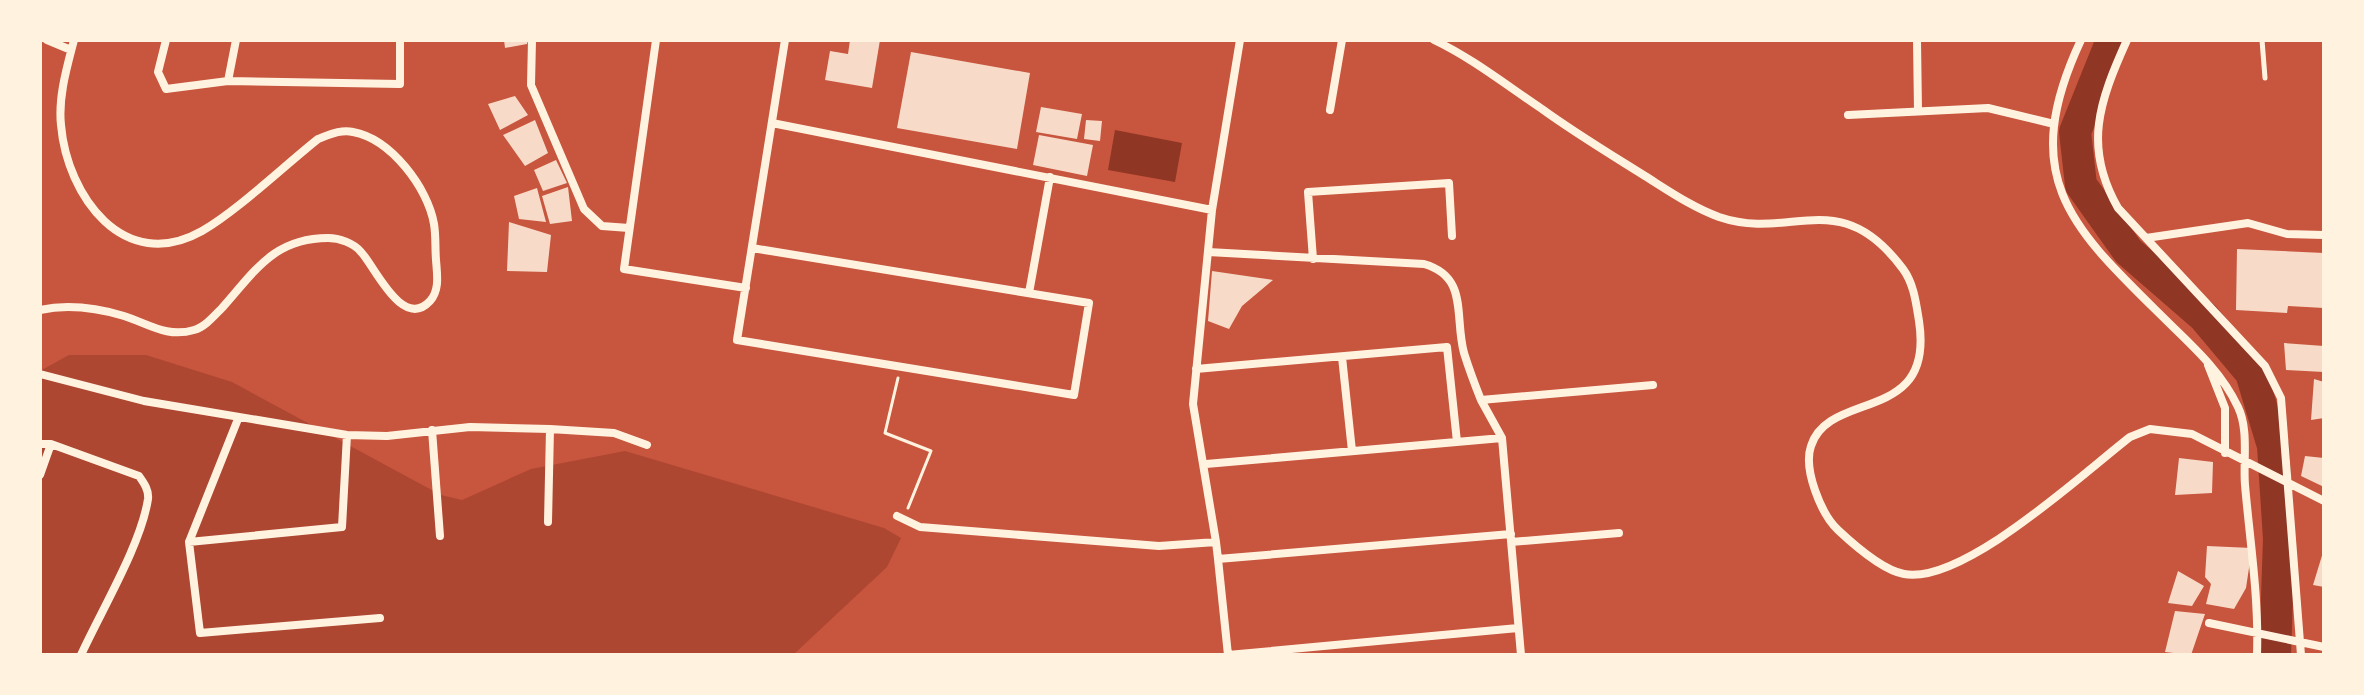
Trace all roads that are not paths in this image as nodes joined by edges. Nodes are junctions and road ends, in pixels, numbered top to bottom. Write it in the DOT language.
graph roads {
  1 [pos="47,40"];
  2 [pos="166,40"];
  3 [pos="236,40"];
  4 [pos="400,40"];
  5 [pos="532,40"];
  6 [pos="656,40"];
  7 [pos="785,40"];
  8 [pos="1240,40"];
  9 [pos="1342,40"];
  10 [pos="1434,40"];
  11 [pos="1917,40"];
  12 [pos="2081,40"];
  13 [pos="2127,40"];
  14 [pos="2262,40"];
  15 [pos="72,45"];
  16 [pos="2265,78"];
  17 [pos="228,81"];
  18 [pos="1330,110"];
  19 [pos="1918,111"];
  20 [pos="1848,115"];
  21 [pos="772,123"];
  22 [pos="2054,124"];
  23 [pos="1050,177"];
  24 [pos="1212,210"];
  25 [pos="629,228"];
  26 [pos="2324,235"];
  27 [pos="1452,236"];
  28 [pos="2146,238"];
  29 [pos="752,248"];
  30 [pos="1208,252"];
  31 [pos="1313,259"];
  32 [pos="746,288"];
  33 [pos="1029,293"];
  34 [pos="40,310"];
  35 [pos="1342,357"];
  36 [pos="2206,361"];
  37 [pos="1196,369"];
  38 [pos="40,374"];
  39 [pos="1653,385"];
  40 [pos="1481,400"];
  41 [pos="238,419"];
  42 [pos="550,429"];
  43 [pos="432,430"];
  44 [pos="347,435"];
  45 [pos="1502,438"];
  46 [pos="1457,442"];
  47 [pos="40,444"];
  48 [pos="51,444"];
  49 [pos="647,445"];
  50 [pos="1352,451"];
  51 [pos="2225,453"];
  52 [pos="1206,464"];
  53 [pos="40,475"];
  54 [pos="2324,501"];
  55 [pos="900,518"];
  56 [pos="548,522"];
  57 [pos="1619,533"];
  58 [pos="440,536"];
  59 [pos="1511,538"];
  60 [pos="189,542"];
  61 [pos="1216,542"];
  62 [pos="1218,559"];
  63 [pos="380,618"];
  64 [pos="2209,623"];
  65 [pos="1518,628"];
  66 [pos="2260,636"];
  67 [pos="2298,641"];
  68 [pos="2324,647"];
  69 [pos="81,655"];
  70 [pos="1521,655"];
  71 [pos="2257,655"];
  72 [pos="2301,655"];
  1 -- 15 [label="street"];
  2 -- 17 [label="street"];
  3 -- 17 [label="street"];
  4 -- 17 [label="street"];
  5 -- 25 [label="street"];
  6 -- 25 [label="street"];
  7 -- 21 [label="street"];
  8 -- 24 [label="street"];
  9 -- 18 [label="street"];
  10 -- 51 [label="street"];
  11 -- 19 [label="street"];
  12 -- 22 [label="street"];
  13 -- 28 [label="street"];
  14 -- 16 [label="lane"];
  15 -- 34 [label="street"];
  19 -- 20 [label="street"];
  19 -- 22 [label="street"];
  21 -- 23 [label="street"];
  21 -- 29 [label="street"];
  22 -- 36 [label="street"];
  23 -- 24 [label="street"];
  23 -- 33 [label="street"];
  24 -- 30 [label="street"];
  25 -- 32 [label="street"];
  26 -- 28 [label="street"];
  27 -- 31 [label="street"];
  28 -- 67 [label="street"];
  29 -- 32 [label="street"];
  29 -- 33 [label="street"];
  30 -- 31 [label="street"];
  30 -- 37 [label="street"];
  31 -- 40 [label="street"];
  32 -- 33 [label="street"];
  35 -- 37 [label="street"];
  35 -- 46 [label="street"];
  35 -- 50 [label="street"];
  36 -- 51 [label="street"];
  36 -- 66 [label="street"];
  37 -- 52 [label="street"];
  38 -- 41 [label="street"];
  39 -- 40 [label="street"];
  40 -- 45 [label="street"];
  41 -- 44 [label="street"];
  41 -- 60 [label="street"];
  42 -- 43 [label="street"];
  42 -- 49 [label="street"];
  42 -- 56 [label="street"];
  43 -- 44 [label="street"];
  43 -- 58 [label="street"];
  44 -- 60 [label="street"];
  45 -- 46 [label="street"];
  45 -- 59 [label="street"];
  46 -- 50 [label="street"];
  47 -- 48 [label="street"];
  48 -- 53 [label="street"];
  48 -- 69 [label="street"];
  50 -- 52 [label="street"];
  51 -- 54 [label="street"];
  52 -- 61 [label="street"];
  55 -- 61 [label="street"];
  57 -- 59 [label="street"];
  59 -- 62 [label="street"];
  59 -- 65 [label="street"];
  60 -- 63 [label="street"];
  61 -- 62 [label="street"];
  62 -- 65 [label="street"];
  64 -- 66 [label="street"];
  65 -- 70 [label="street"];
  66 -- 67 [label="street"];
  66 -- 71 [label="street"];
  67 -- 68 [label="street"];
  67 -- 72 [label="street"];
}
